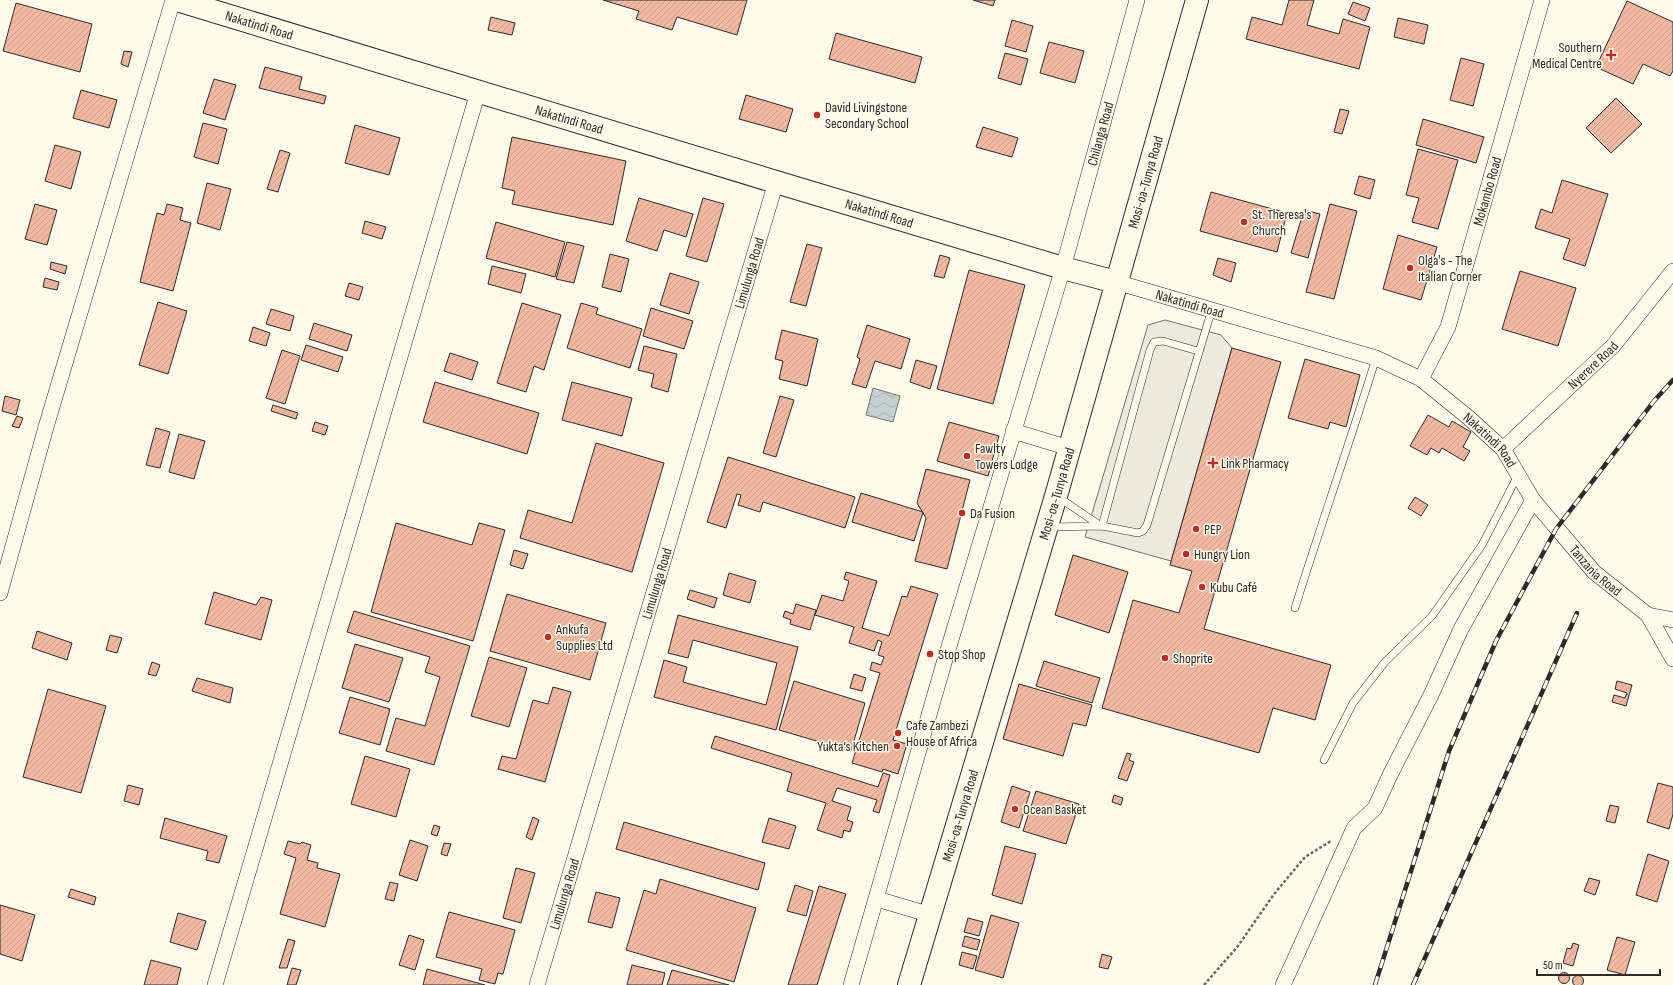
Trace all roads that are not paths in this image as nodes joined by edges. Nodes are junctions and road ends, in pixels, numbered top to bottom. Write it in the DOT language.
graph roads {
  1 [pos="173,0"];
  2 [pos="177,0"];
  3 [pos="1137,0"];
  4 [pos="1197,0"];
  5 [pos="1542,0"];
  6 [pos="478,92"];
  7 [pos="776,182"];
  8 [pos="1063,268"];
  9 [pos="1673,271"];
  10 [pos="1116,282"];
  11 [pos="1212,309"];
  12 [pos="1198,351"];
  13 [pos="1376,358"];
  14 [pos="1421,379"];
  15 [pos="1013,431"];
  16 [pos="1069,448"];
  17 [pos="1503,449"];
  18 [pos="1518,475"];
  19 [pos="1056,496"];
  20 [pos="1533,500"];
  21 [pos="1102,526"];
  22 [pos="1046,528"];
  23 [pos="0,593"];
  24 [pos="1295,608"];
  25 [pos="1648,615"];
  26 [pos="1673,620"];
  27 [pos="1673,659"];
  28 [pos="1324,760"];
  29 [pos="877,899"];
  30 [pos="931,914"];
  31 [pos="215,985"];
  32 [pos="537,985"];
  33 [pos="851,985"];
  34 [pos="910,985"];
  35 [pos="1282,985"];
  1 -- 23 [label="street"];
  2 -- 6 [label="highway, Nakatindi Road"];
  3 -- 8 [label="street, Chilanga Road"];
  4 -- 10 [label="highway, Mosi-oa-Tunya Road"];
  5 -- 14 [label="street, Mokambo Road"];
  6 -- 7 [label="highway, Nakatindi Road"];
  6 -- 31 [label="street"];
  7 -- 8 [label="highway, Nakatindi Road"];
  7 -- 32 [label="street, Limulunga Road"];
  8 -- 10 [label="highway, Nakatindi Road"];
  8 -- 15 [label="street, Chilanga Road"];
  9 -- 17 [label="street, Nyerere Road"];
  10 -- 11 [label="street, Nakatindi Road"];
  10 -- 16 [label="highway, Mosi-oa-Tunya Road"];
  11 -- 12 [label="lane"];
  11 -- 13 [label="street, Nakatindi Road"];
  12 -- 21 [label="lane"];
  12 -- 21 [label="lane"];
  13 -- 14 [label="street, Nakatindi Road"];
  13 -- 24 [label="lane"];
  14 -- 17 [label="street, Nakatindi Road"];
  15 -- 16 [label="street"];
  15 -- 29 [label="street, Chilanga Road"];
  16 -- 19 [label="highway, Mosi-oa-Tunya Road"];
  17 -- 18 [label="street, Nakatindi Road"];
  18 -- 20 [label="street, Nakatindi Road"];
  18 -- 28 [label="lane"];
  19 -- 21 [label="lane"];
  19 -- 22 [label="highway, Mosi-oa-Tunya Road"];
  20 -- 25 [label="street, Tanzania Road"];
  20 -- 35 [label="street"];
  21 -- 22 [label="lane"];
  22 -- 30 [label="highway, Mosi-oa-Tunya Road"];
  25 -- 26 [label="street, Tanzania Road"];
  25 -- 27 [label="street"];
  29 -- 30 [label="street"];
  29 -- 33 [label="street, Chilanga Road"];
  30 -- 34 [label="highway, Mosi-oa-Tunya Road"];
}
